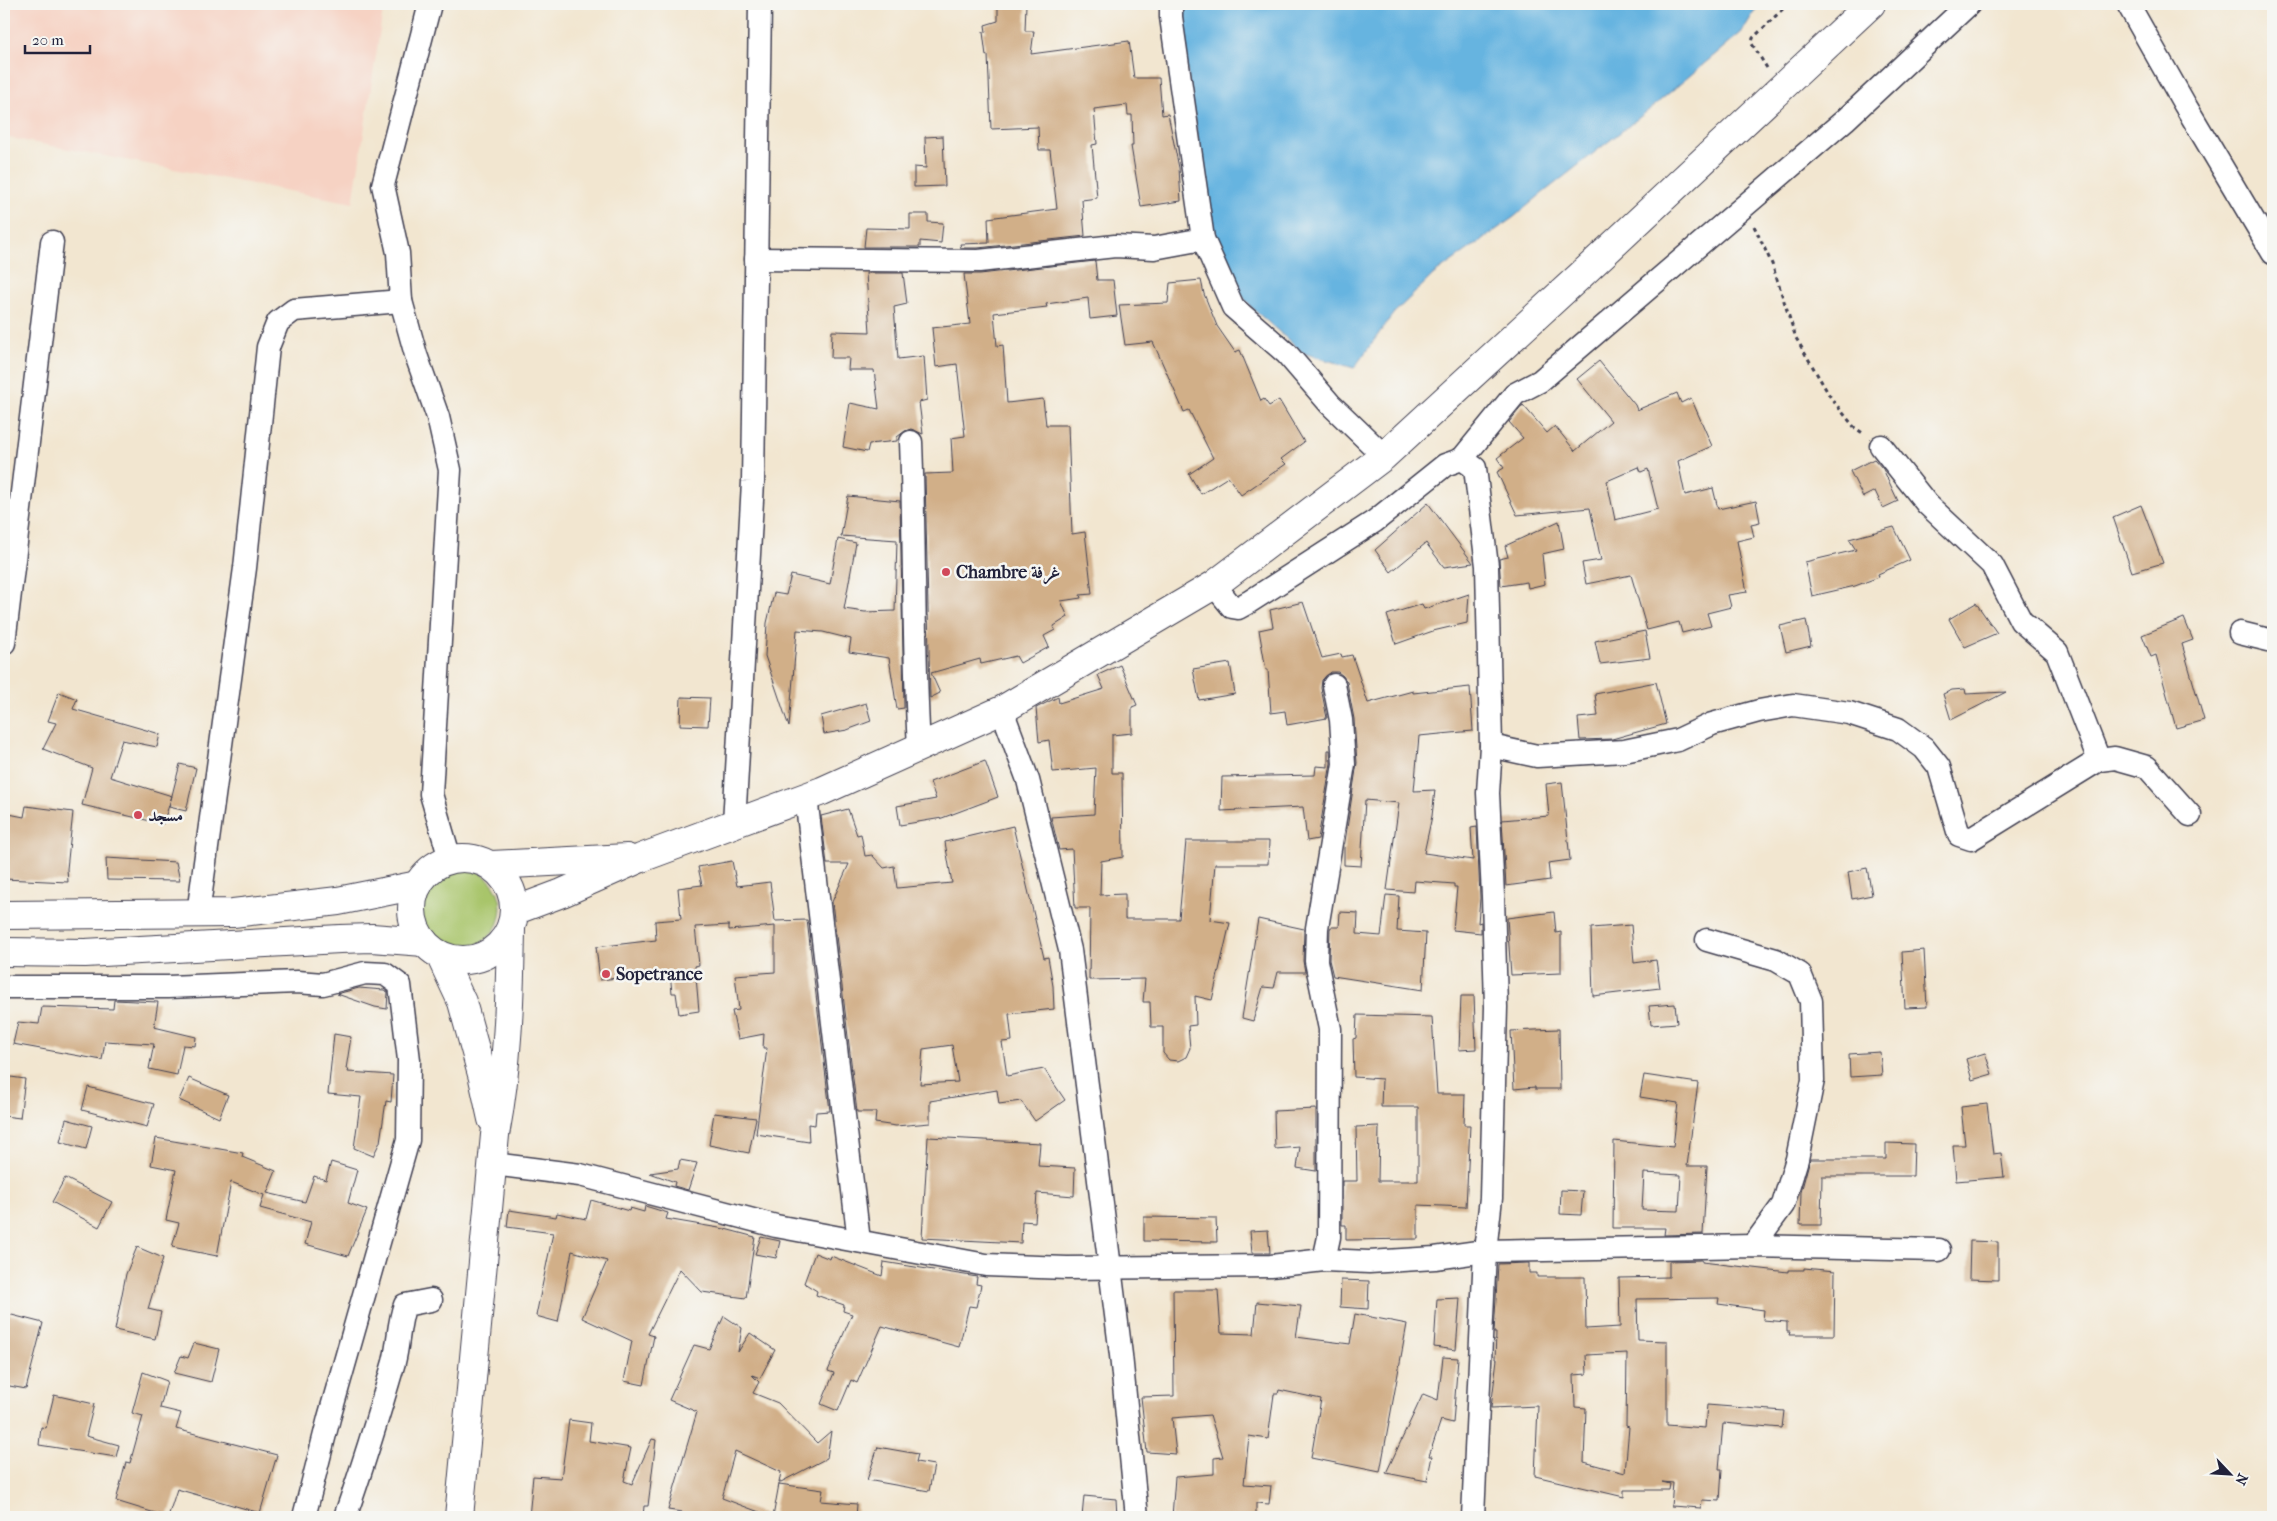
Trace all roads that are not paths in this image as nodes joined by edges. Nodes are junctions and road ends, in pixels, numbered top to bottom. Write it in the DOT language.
graph roads {
  1 [pos="430,4"];
  2 [pos="760,4"];
  3 [pos="1171,4"];
  4 [pos="1871,4"];
  5 [pos="1968,4"];
  6 [pos="2128,4"];
  7 [pos="1203,239"];
  8 [pos="52,242"];
  9 [pos="2273,252"];
  10 [pos="756,259"];
  11 [pos="401,301"];
  12 [pos="911,442"];
  13 [pos="1882,446"];
  14 [pos="1384,456"];
  15 [pos="1462,459"];
  16 [pos="1214,585"];
  17 [pos="2240,633"];
  18 [pos="2273,641"];
  19 [pos="4,643"];
  20 [pos="1334,685"];
  21 [pos="1002,710"];
  22 [pos="1490,746"];
  23 [pos="919,747"];
  24 [pos="2099,760"];
  25 [pos="806,797"];
  26 [pos="2190,815"];
  27 [pos="734,824"];
  28 [pos="641,858"];
  29 [pos="450,859"];
  30 [pos="490,865"];
  31 [pos="418,885"];
  32 [pos="198,914"];
  33 [pos="4,915"];
  34 [pos="513,919"];
  35 [pos="1707,940"];
  36 [pos="432,948"];
  37 [pos="4,952"];
  38 [pos="4,988"];
  39 [pos="495,1136"];
  40 [pos="493,1164"];
  41 [pos="859,1241"];
  42 [pos="1753,1246"];
  43 [pos="1939,1250"];
  44 [pos="1486,1251"];
  45 [pos="1324,1260"];
  46 [pos="1110,1268"];
  47 [pos="431,1300"];
  48 [pos="304,1517"];
  49 [pos="345,1517"];
  50 [pos="459,1517"];
  51 [pos="1136,1517"];
  52 [pos="1480,1517"];
  1 -- 11 [label="street"];
  2 -- 10 [label="street"];
  3 -- 7 [label="street"];
  4 -- 14 [label="main road"];
  5 -- 15 [label="street"];
  6 -- 9 [label="street"];
  7 -- 10 [label="street"];
  7 -- 14 [label="street"];
  8 -- 19 [label="street"];
  10 -- 27 [label="street"];
  11 -- 29 [label="street"];
  11 -- 32 [label="street"];
  12 -- 23 [label="street"];
  13 -- 24 [label="street"];
  14 -- 16 [label="main road"];
  15 -- 16 [label="street"];
  15 -- 22 [label="street"];
  16 -- 21 [label="main road"];
  17 -- 18 [label="street"];
  20 -- 45 [label="street"];
  21 -- 23 [label="main road"];
  21 -- 46 [label="street"];
  22 -- 24 [label="street"];
  22 -- 44 [label="street"];
  23 -- 25 [label="main road"];
  24 -- 26 [label="street"];
  25 -- 27 [label="main road"];
  25 -- 41 [label="street"];
  27 -- 28 [label="main road"];
  28 -- 30 [label="main road"];
  28 -- 34 [label="main road"];
  29 -- 30 [label="main road"];
  29 -- 31 [label="main road"];
  30 -- 34 [label="main road"];
  31 -- 32 [label="main road"];
  31 -- 36 [label="main road"];
  32 -- 33 [label="main road"];
  34 -- 36 [label="main road"];
  34 -- 39 [label="main road"];
  35 -- 42 [label="street"];
  36 -- 37 [label="main road"];
  36 -- 39 [label="main road"];
  38 -- 48 [label="street"];
  39 -- 40 [label="main road"];
  40 -- 41 [label="street"];
  40 -- 50 [label="main road"];
  41 -- 46 [label="street"];
  42 -- 43 [label="street"];
  42 -- 44 [label="street"];
  44 -- 45 [label="street"];
  44 -- 52 [label="street"];
  45 -- 46 [label="street"];
  46 -- 51 [label="street"];
  47 -- 49 [label="street"];
}
